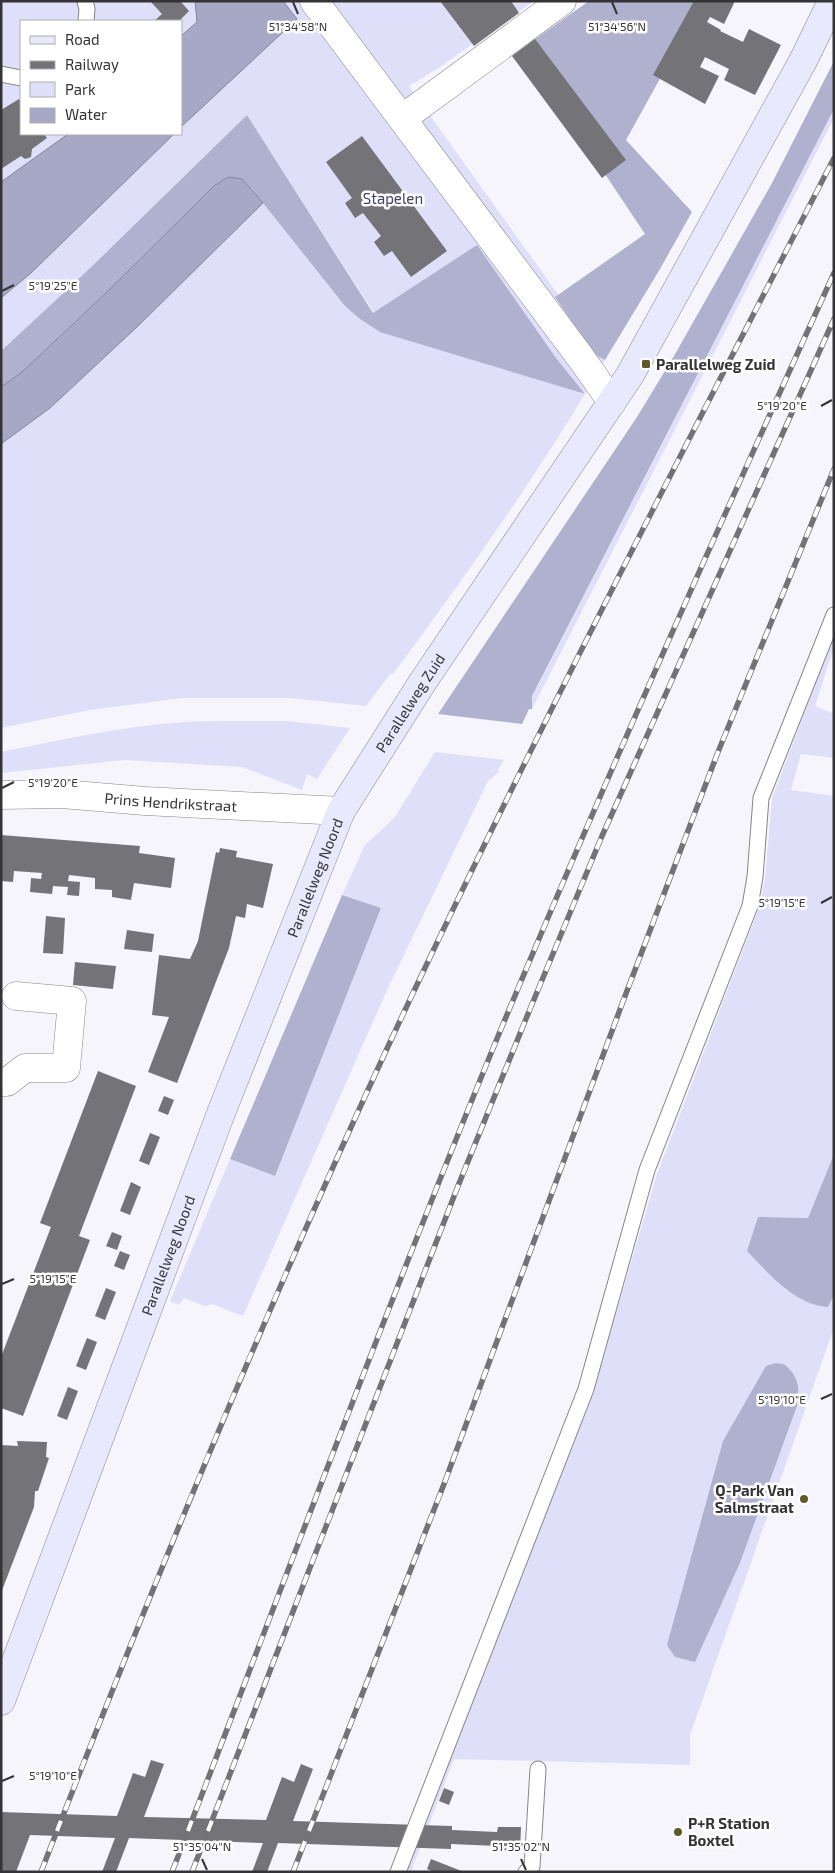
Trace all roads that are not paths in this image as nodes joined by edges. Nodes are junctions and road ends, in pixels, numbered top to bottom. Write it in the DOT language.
graph roads {
  1 [pos="85,1"];
  2 [pos="314,1"];
  3 [pos="562,1"];
  4 [pos="832,1"];
  5 [pos="86,20"];
  6 [pos="1,74"];
  7 [pos="20,78"];
  8 [pos="403,118"];
  9 [pos="612,402"];
  10 [pos="834,615"];
  11 [pos="1,795"];
  12 [pos="341,811"];
  13 [pos="16,996"];
  14 [pos="1,1082"];
  15 [pos="1,1701"];
  16 [pos="538,1769"];
  17 [pos="398,1872"];
  18 [pos="526,1872"];
  1 -- 5 [label="lane"];
  2 -- 8 [label="street"];
  3 -- 8 [label="street"];
  4 -- 9 [label="street, Parallelweg Zuid"];
  6 -- 7 [label="lane"];
  8 -- 9 [label="street"];
  9 -- 12 [label="street, Parallelweg Zuid"];
  10 -- 17 [label="lane"];
  11 -- 12 [label="street, Prins Hendrikstraat"];
  12 -- 15 [label="street, Parallelweg Noord"];
  13 -- 14 [label="street"];
  16 -- 18 [label="lane"];
}
